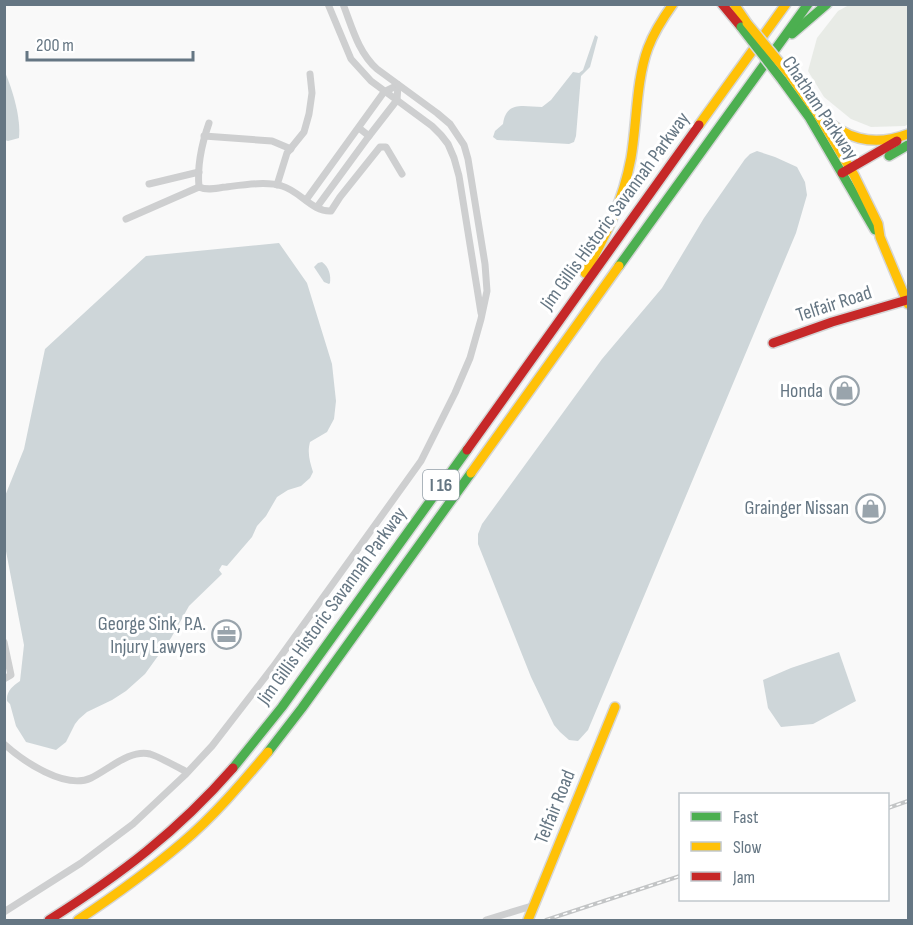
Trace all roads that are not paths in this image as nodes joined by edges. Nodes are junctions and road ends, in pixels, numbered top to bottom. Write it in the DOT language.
graph roads {
  1 [pos="328,4"];
  2 [pos="343,4"];
  3 [pos="673,4"];
  4 [pos="722,4"];
  5 [pos="734,4"];
  6 [pos="786,4"];
  7 [pos="808,4"];
  8 [pos="826,4"];
  9 [pos="744,25"];
  10 [pos="778,46"];
  11 [pos="310,74"];
  12 [pos="785,77"];
  13 [pos="398,85"];
  14 [pos="384,92"];
  15 [pos="397,100"];
  16 [pos="816,113"];
  17 [pos="209,123"];
  18 [pos="359,128"];
  19 [pos="909,134"];
  20 [pos="204,136"];
  21 [pos="369,136"];
  22 [pos="909,145"];
  23 [pos="291,149"];
  24 [pos="199,171"];
  25 [pos="402,174"];
  26 [pos="848,174"];
  27 [pos="149,184"];
  28 [pos="277,185"];
  29 [pos="199,187"];
  30 [pos="306,200"];
  31 [pos="317,207"];
  32 [pos="126,219"];
  33 [pos="908,301"];
  34 [pos="481,319"];
  35 [pos="558,321"];
  36 [pos="772,343"];
  37 [pos="4,642"];
  38 [pos="4,679"];
  39 [pos="615,707"];
  40 [pos="4,744"];
  41 [pos="188,772"];
  42 [pos="534,905"];
  43 [pos="4,912"];
  44 [pos="49,921"];
  45 [pos="78,921"];
  46 [pos="486,921"];
  47 [pos="528,921"];
  1 -- 14 [label="street"];
  2 -- 13 [label="street"];
  3 -- 35 [label="main road"];
  4 -- 9 [label="main road, Chatham Parkway"];
  5 -- 9 [label="main road, Chatham Parkway"];
  6 -- 35 [label="main road, Jim Gillis Historic Savannah Parkway / I 16"];
  7 -- 10 [label="main road, Jim Gillis Historic Savannah Parkway / I 16"];
  8 -- 10 [label="main road"];
  9 -- 12 [label="main road, Chatham Parkway, bridge"];
  10 -- 45 [label="main road, Jim Gillis Historic Savannah Parkway / I 16"];
  11 -- 23 [label="street"];
  12 -- 16 [label="main road, Chatham Parkway"];
  12 -- 26 [label="main road, Chatham Parkway"];
  13 -- 14 [label="street"];
  13 -- 15 [label="street"];
  13 -- 34 [label="street"];
  14 -- 15 [label="street"];
  14 -- 18 [label="street"];
  15 -- 21 [label="street"];
  15 -- 34 [label="street"];
  16 -- 19 [label="main road"];
  16 -- 26 [label="main road, Chatham Parkway"];
  17 -- 20 [label="street"];
  18 -- 21 [label="street"];
  18 -- 30 [label="street"];
  19 -- 26 [label="main road"];
  20 -- 23 [label="street"];
  20 -- 24 [label="street"];
  21 -- 31 [label="street"];
  22 -- 26 [label="main road"];
  23 -- 28 [label="street"];
  24 -- 27 [label="street"];
  24 -- 29 [label="street"];
  25 -- 31 [label="street"];
  26 -- 33 [label="main road, Chatham Parkway"];
  28 -- 29 [label="street"];
  28 -- 30 [label="street"];
  29 -- 32 [label="street"];
  30 -- 31 [label="street"];
  33 -- 36 [label="main road, Telfair Road"];
  34 -- 41 [label="street"];
  35 -- 44 [label="main road, Jim Gillis Historic Savannah Parkway / I 16"];
  37 -- 38 [label="street"];
  39 -- 42 [label="main road, Telfair Road"];
  40 -- 41 [label="street"];
  41 -- 43 [label="street"];
  42 -- 46 [label="street"];
  42 -- 47 [label="main road, Telfair Road"];
}
